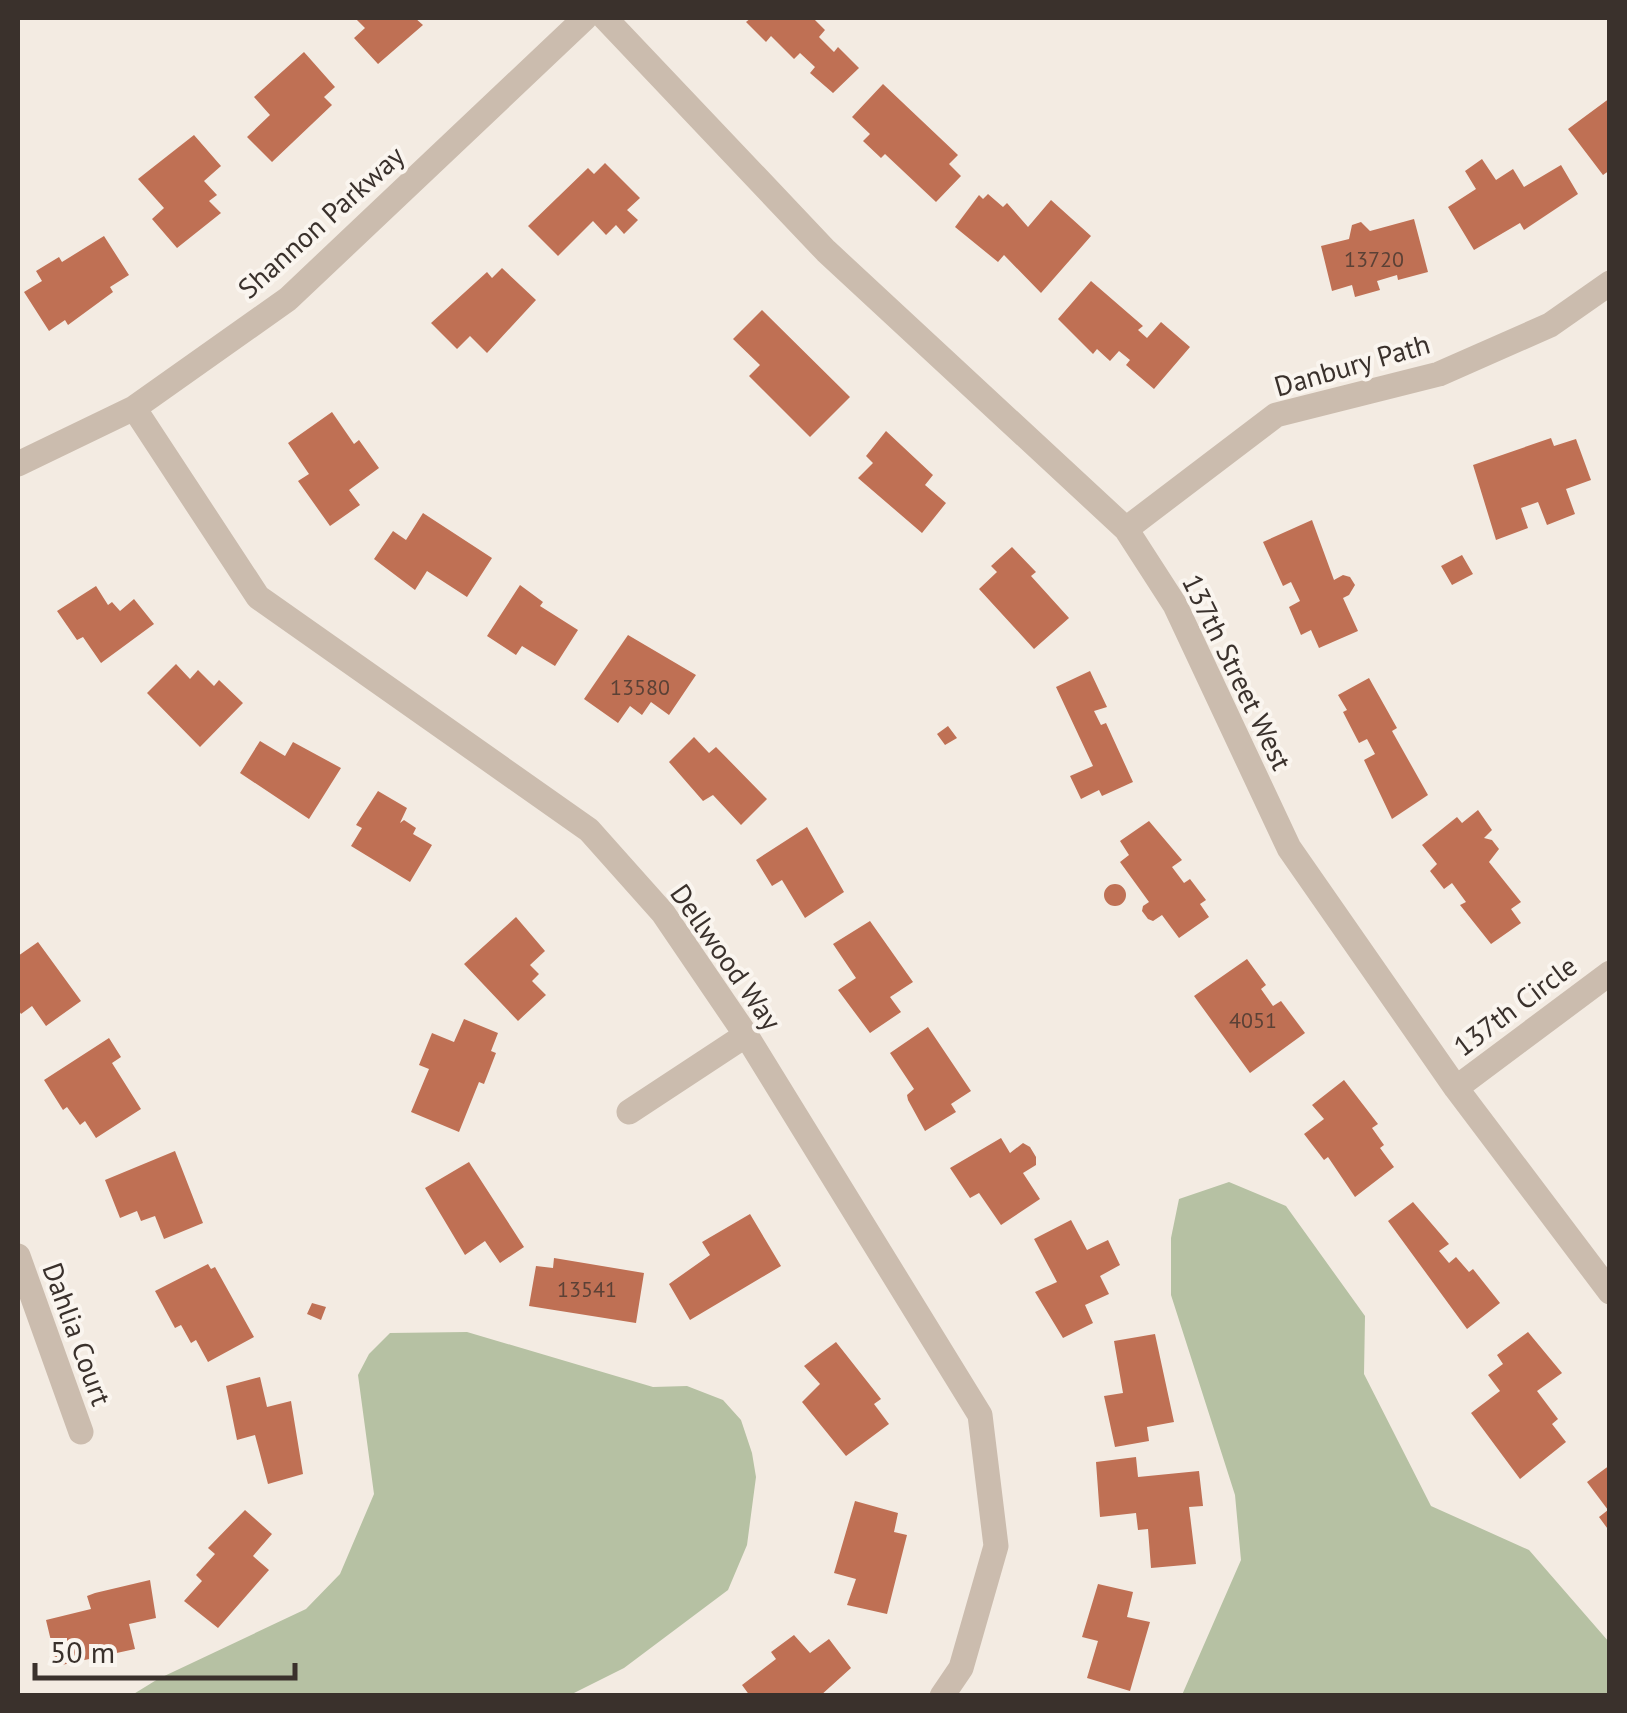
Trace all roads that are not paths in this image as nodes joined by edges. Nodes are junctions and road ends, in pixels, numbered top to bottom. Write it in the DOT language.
graph roads {
  1 [pos="585,18"];
  2 [pos="605,18"];
  3 [pos="1610,283"];
  4 [pos="134,408"];
  5 [pos="18,464"];
  6 [pos="1126,529"];
  7 [pos="1610,973"];
  8 [pos="746,1035"];
  9 [pos="1456,1088"];
  10 [pos="629,1112"];
  11 [pos="18,1256"];
  12 [pos="1610,1292"];
  13 [pos="80,1432"];
  14 [pos="942,1696"];
  1 -- 4 [label="street, Shannon Parkway"];
  2 -- 6 [label="street, 137th Street West"];
  3 -- 6 [label="street, Danbury Path"];
  4 -- 5 [label="street, Shannon Parkway"];
  4 -- 8 [label="street, Dellwood Way"];
  6 -- 9 [label="street, 137th Street West"];
  7 -- 9 [label="street, 137th Circle"];
  8 -- 10 [label="street"];
  8 -- 14 [label="street, Dellwood Way"];
  9 -- 12 [label="street, 137th Street West"];
  11 -- 13 [label="street, Dahlia Court"];
}
